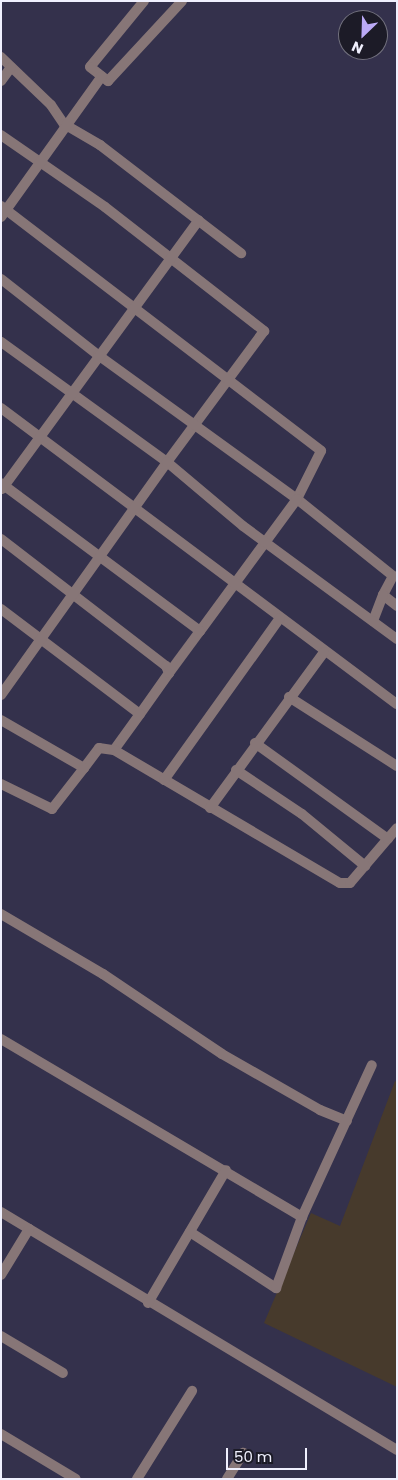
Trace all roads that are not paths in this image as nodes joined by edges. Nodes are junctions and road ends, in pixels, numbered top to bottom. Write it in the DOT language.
graph roads {
  1 [pos="144,1"];
  2 [pos="182,1"];
  3 [pos="1,57"];
  4 [pos="11,68"];
  5 [pos="102,76"];
  6 [pos="1,82"];
  7 [pos="64,124"];
  8 [pos="1,134"];
  9 [pos="40,162"];
  10 [pos="3,211"];
  11 [pos="199,220"];
  12 [pos="241,253"];
  13 [pos="171,258"];
  14 [pos="1,279"];
  15 [pos="133,306"];
  16 [pos="1,342"];
  17 [pos="98,356"];
  18 [pos="227,380"];
  19 [pos="73,392"];
  20 [pos="1,408"];
  21 [pos="195,424"];
  22 [pos="40,436"];
  23 [pos="167,462"];
  24 [pos="2,486"];
  25 [pos="297,498"];
  26 [pos="134,508"];
  27 [pos="1,539"];
  28 [pos="265,542"];
  29 [pos="99,556"];
  30 [pos="235,582"];
  31 [pos="73,593"];
  32 [pos="382,595"];
  33 [pos="397,606"];
  34 [pos="1,609"];
  35 [pos="280,618"];
  36 [pos="373,621"];
  37 [pos="200,631"];
  38 [pos="41,639"];
  39 [pos="397,639"];
  40 [pos="324,652"];
  41 [pos="168,673"];
  42 [pos="1,695"];
  43 [pos="289,697"];
  44 [pos="397,704"];
  45 [pos="140,714"];
  46 [pos="1,720"];
  47 [pos="255,743"];
  48 [pos="114,750"];
  49 [pos="397,766"];
  50 [pos="84,768"];
  51 [pos="236,770"];
  52 [pos="164,780"];
  53 [pos="1,784"];
  54 [pos="210,808"];
  55 [pos="397,828"];
  56 [pos="388,839"];
  57 [pos="365,866"];
  58 [pos="1,914"];
  59 [pos="1,1039"];
  60 [pos="372,1065"];
  61 [pos="347,1121"];
  62 [pos="226,1170"];
  63 [pos="1,1212"];
  64 [pos="302,1217"];
  65 [pos="30,1230"];
  66 [pos="190,1232"];
  67 [pos="1,1275"];
  68 [pos="148,1302"];
  69 [pos="1,1336"];
  70 [pos="63,1373"];
  71 [pos="192,1391"];
  72 [pos="1,1434"];
  73 [pos="397,1450"];
  74 [pos="243,1453"];
  75 [pos="76,1479"];
  76 [pos="138,1479"];
  77 [pos="227,1479"];
  1 -- 5 [label="street"];
  2 -- 5 [label="street"];
  3 -- 4 [label="street"];
  4 -- 6 [label="street"];
  4 -- 7 [label="street"];
  5 -- 7 [label="street"];
  7 -- 9 [label="street"];
  7 -- 11 [label="street"];
  8 -- 9 [label="street"];
  9 -- 10 [label="street"];
  9 -- 13 [label="street"];
  10 -- 15 [label="street"];
  11 -- 12 [label="street"];
  11 -- 13 [label="street"];
  13 -- 15 [label="street"];
  13 -- 18 [label="street"];
  14 -- 17 [label="street"];
  15 -- 17 [label="street"];
  15 -- 18 [label="street"];
  16 -- 19 [label="street"];
  17 -- 19 [label="street"];
  17 -- 21 [label="street"];
  18 -- 21 [label="street"];
  18 -- 25 [label="street"];
  19 -- 22 [label="street"];
  19 -- 23 [label="street"];
  20 -- 22 [label="street"];
  21 -- 23 [label="street"];
  21 -- 25 [label="street"];
  22 -- 24 [label="street"];
  22 -- 26 [label="street"];
  23 -- 26 [label="street"];
  23 -- 28 [label="street"];
  24 -- 29 [label="street"];
  25 -- 28 [label="street"];
  25 -- 32 [label="street"];
  26 -- 29 [label="street"];
  26 -- 30 [label="street"];
  27 -- 31 [label="street"];
  28 -- 30 [label="street"];
  28 -- 36 [label="street"];
  29 -- 31 [label="street"];
  29 -- 37 [label="street"];
  30 -- 35 [label="street"];
  30 -- 37 [label="street"];
  31 -- 38 [label="street"];
  31 -- 41 [label="street"];
  32 -- 33 [label="street"];
  32 -- 36 [label="street"];
  34 -- 38 [label="street"];
  35 -- 40 [label="street"];
  35 -- 52 [label="street"];
  36 -- 39 [label="street"];
  37 -- 41 [label="street"];
  38 -- 42 [label="street"];
  38 -- 45 [label="street"];
  40 -- 43 [label="street"];
  40 -- 44 [label="street"];
  41 -- 45 [label="street"];
  43 -- 47 [label="street"];
  43 -- 49 [label="street"];
  45 -- 48 [label="street"];
  46 -- 50 [label="street"];
  47 -- 51 [label="street"];
  47 -- 56 [label="street"];
  48 -- 50 [label="street"];
  48 -- 52 [label="street"];
  50 -- 53 [label="street"];
  51 -- 54 [label="street"];
  51 -- 57 [label="street"];
  52 -- 54 [label="street"];
  54 -- 57 [label="street"];
  55 -- 56 [label="street"];
  56 -- 57 [label="street"];
  58 -- 61 [label="street"];
  59 -- 62 [label="street"];
  60 -- 61 [label="street"];
  61 -- 64 [label="street"];
  62 -- 64 [label="street"];
  62 -- 66 [label="street"];
  63 -- 65 [label="street"];
  64 -- 66 [label="street"];
  65 -- 67 [label="street"];
  65 -- 68 [label="street"];
  66 -- 68 [label="street"];
  68 -- 73 [label="street"];
  69 -- 70 [label="street"];
  71 -- 76 [label="street"];
  72 -- 75 [label="street"];
  74 -- 77 [label="street"];
}
